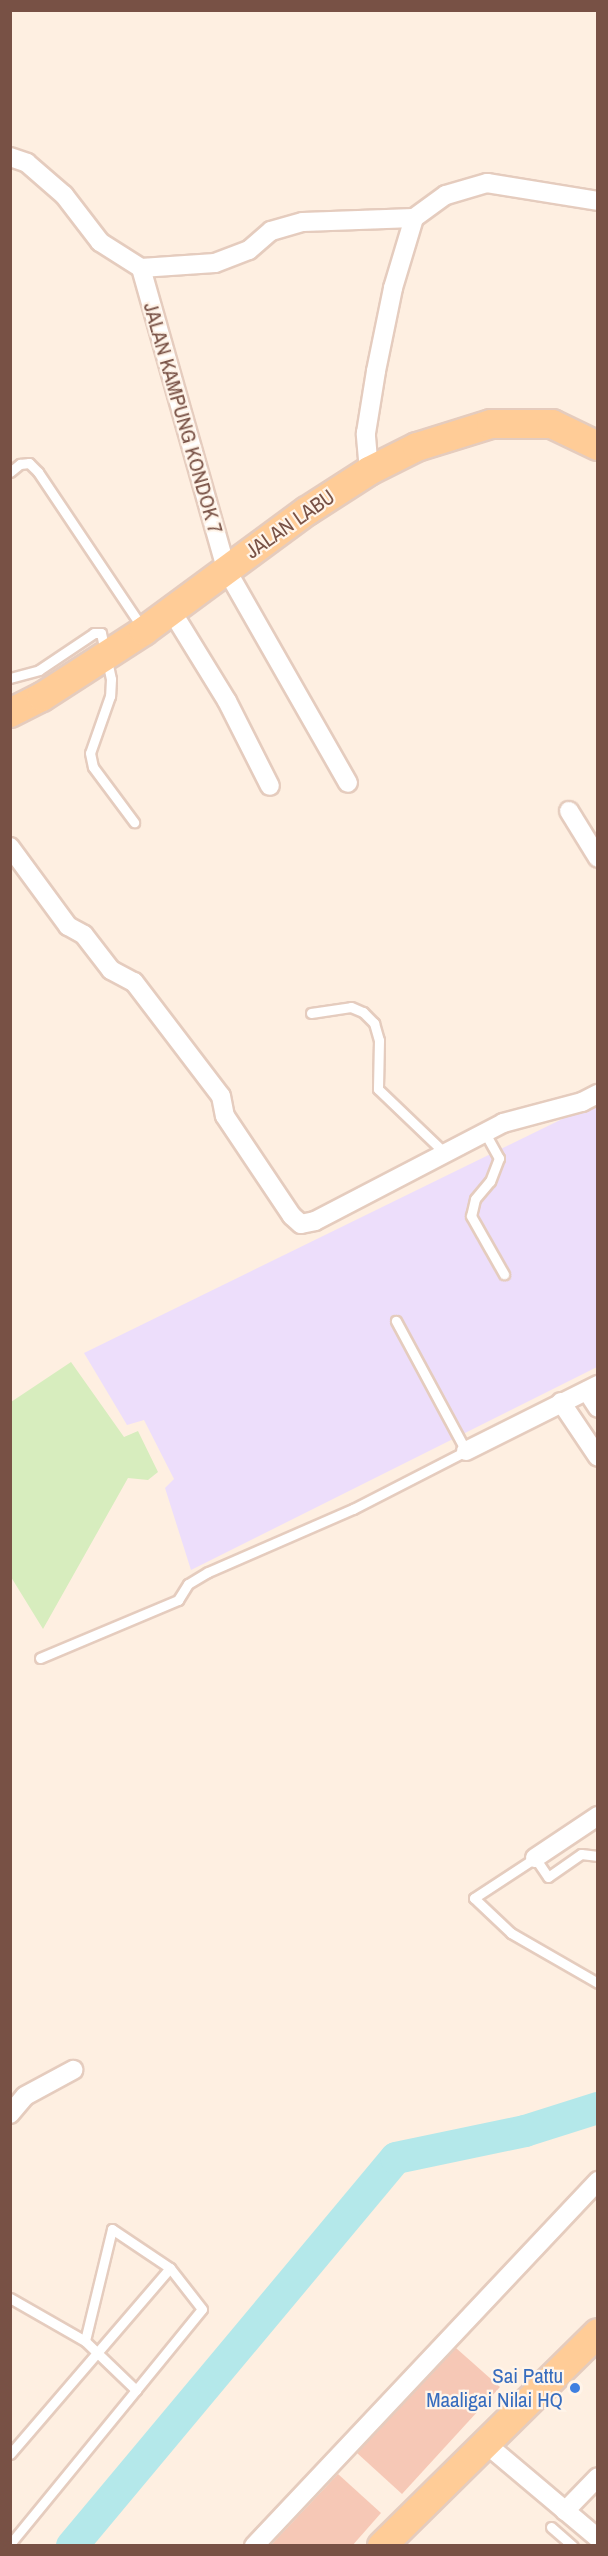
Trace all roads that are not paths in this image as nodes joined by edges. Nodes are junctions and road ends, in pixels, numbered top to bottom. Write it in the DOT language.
graph roads {
  1 [pos="10,158"];
  2 [pos="597,201"];
  3 [pos="414,218"];
  4 [pos="141,268"];
  5 [pos="597,446"];
  6 [pos="10,471"];
  7 [pos="369,471"];
  8 [pos="226,569"];
  9 [pos="171,610"];
  10 [pos="144,631"];
  11 [pos="107,656"];
  12 [pos="10,678"];
  13 [pos="10,713"];
  14 [pos="348,783"];
  15 [pos="270,786"];
  16 [pos="569,811"];
  17 [pos="134,822"];
  18 [pos="10,847"];
  19 [pos="597,858"];
  20 [pos="311,1012"];
  21 [pos="597,1094"];
  22 [pos="485,1133"];
  23 [pos="447,1155"];
  24 [pos="504,1274"];
  25 [pos="396,1321"];
  26 [pos="592,1388"];
  27 [pos="561,1402"];
  28 [pos="597,1408"];
  29 [pos="466,1451"];
  30 [pos="597,1457"];
  31 [pos="40,1658"];
  32 [pos="597,1816"];
  33 [pos="597,1856"];
  34 [pos="534,1858"];
  35 [pos="597,1983"];
  36 [pos="73,2070"];
  37 [pos="10,2114"];
  38 [pos="597,2181"];
  39 [pos="170,2268"];
  40 [pos="10,2298"];
  41 [pos="597,2333"];
  42 [pos="85,2341"];
  43 [pos="98,2352"];
  44 [pos="136,2390"];
  45 [pos="485,2443"];
  46 [pos="10,2454"];
  47 [pos="597,2477"];
  48 [pos="565,2511"];
  49 [pos="597,2538"];
  50 [pos="10,2544"];
  51 [pos="254,2546"];
  52 [pos="382,2546"];
  53 [pos="573,2546"];
  1 -- 4 [label="street"];
  2 -- 3 [label="street"];
  3 -- 4 [label="street"];
  3 -- 7 [label="street"];
  4 -- 8 [label="street, JALAN KAMPUNG KONDOK 7"];
  5 -- 7 [label="main road, JALAN LABU"];
  6 -- 10 [label="lane"];
  7 -- 8 [label="main road, JALAN LABU"];
  8 -- 9 [label="main road, JALAN LABU"];
  8 -- 14 [label="street, JALAN KAMPUNG KONDOK 7"];
  9 -- 10 [label="main road, JALAN LABU"];
  9 -- 15 [label="street"];
  10 -- 11 [label="main road, JALAN LABU"];
  11 -- 12 [label="lane"];
  11 -- 13 [label="main road, JALAN LABU"];
  11 -- 17 [label="lane"];
  16 -- 19 [label="street"];
  18 -- 23 [label="street"];
  20 -- 23 [label="lane"];
  21 -- 22 [label="street"];
  22 -- 23 [label="street"];
  22 -- 24 [label="lane"];
  25 -- 29 [label="lane"];
  26 -- 27 [label="street"];
  26 -- 28 [label="street"];
  27 -- 29 [label="street"];
  27 -- 30 [label="street"];
  29 -- 31 [label="lane"];
  32 -- 34 [label="street"];
  33 -- 34 [label="lane"];
  34 -- 35 [label="lane"];
  36 -- 37 [label="street"];
  38 -- 51 [label="street"];
  39 -- 42 [label="lane"];
  39 -- 43 [label="lane"];
  39 -- 44 [label="lane"];
  40 -- 42 [label="lane"];
  41 -- 45 [label="main road"];
  42 -- 43 [label="lane"];
  43 -- 44 [label="lane"];
  43 -- 46 [label="lane"];
  44 -- 50 [label="lane"];
  45 -- 48 [label="street"];
  45 -- 52 [label="main road"];
  47 -- 48 [label="street"];
  48 -- 49 [label="street"];
  48 -- 53 [label="lane"];
}
